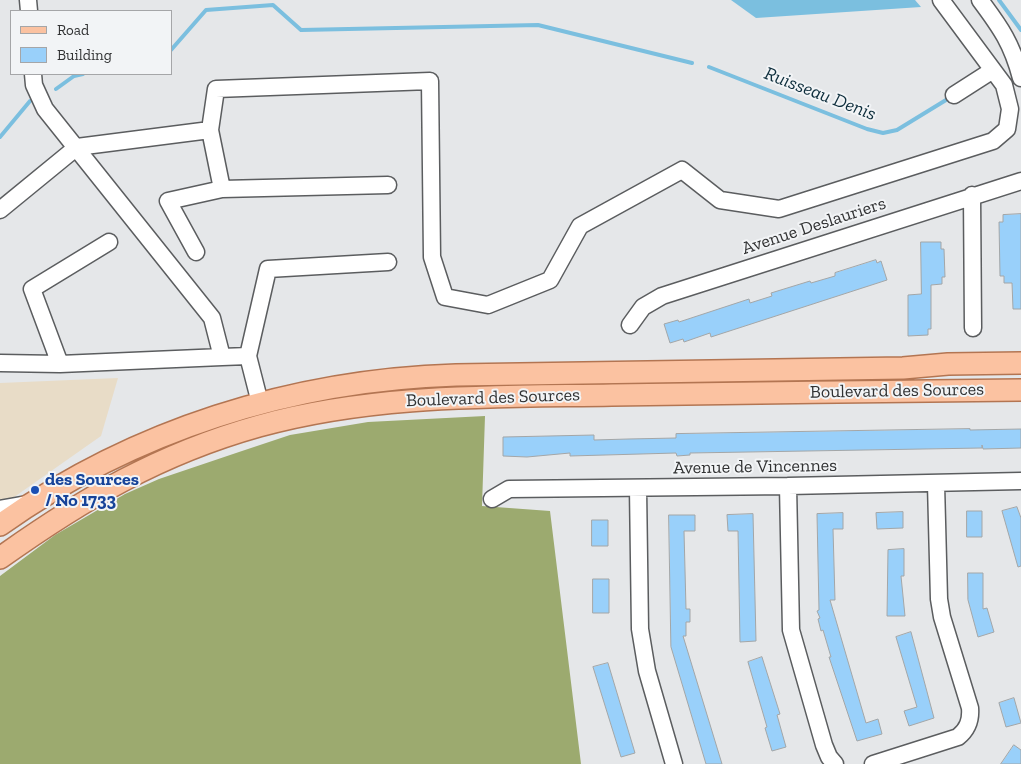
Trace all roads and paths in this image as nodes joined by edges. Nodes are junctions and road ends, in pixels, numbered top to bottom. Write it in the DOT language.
graph roads {
  1 [pos="941,0"];
  2 [pos="980,0"];
  3 [pos="993,70"];
  4 [pos="33,75"];
  5 [pos="1021,78"];
  6 [pos="954,95"];
  7 [pos="210,130"];
  8 [pos="77,147"];
  9 [pos="1021,181"];
  10 [pos="388,185"];
  11 [pos="222,189"];
  12 [pos="972,195"];
  13 [pos="0,210"];
  14 [pos="108,242"];
  15 [pos="196,252"];
  16 [pos="388,262"];
  17 [pos="630,325"];
  18 [pos="973,328"];
  19 [pos="248,356"];
  20 [pos="222,357"];
  21 [pos="0,363"];
  22 [pos="1021,363"];
  23 [pos="60,364"];
  24 [pos="1021,390"];
  25 [pos="260,402"];
  26 [pos="1021,481"];
  27 [pos="936,484"];
  28 [pos="788,486"];
  29 [pos="638,488"];
  30 [pos="492,499"];
  31 [pos="32,504"];
  32 [pos="0,509"];
  33 [pos="0,525"];
  34 [pos="0,558"];
  35 [pos="674,764"];
  36 [pos="835,764"];
  37 [pos="873,764"];
  1 -- 3 [label="street"];
  2 -- 5 [label="street"];
  3 -- 6 [label="street"];
  3 -- 7 [label="street"];
  4 -- 8 [label="street"];
  7 -- 8 [label="street"];
  7 -- 11 [label="street"];
  8 -- 13 [label="street"];
  8 -- 20 [label="street"];
  9 -- 12 [label="street, Avenue Deslauriers"];
  10 -- 11 [label="street"];
  11 -- 15 [label="street"];
  12 -- 17 [label="street, Avenue Deslauriers"];
  12 -- 18 [label="street"];
  14 -- 23 [label="street"];
  16 -- 19 [label="street"];
  19 -- 20 [label="street"];
  19 -- 25 [label="street"];
  20 -- 23 [label="street"];
  21 -- 23 [label="street"];
  22 -- 25 [label="main road, Boulevard des Sources"];
  24 -- 34 [label="main road, Boulevard des Sources"];
  25 -- 31 [label="main road, Boulevard des Sources"];
  26 -- 27 [label="street, Avenue de Vincennes"];
  27 -- 28 [label="street, Avenue de Vincennes"];
  27 -- 37 [label="street"];
  28 -- 29 [label="street, Avenue de Vincennes"];
  28 -- 36 [label="street"];
  29 -- 30 [label="street, Avenue de Vincennes"];
  29 -- 35 [label="street"];
  31 -- 32 [label="street"];
  31 -- 33 [label="main road, Boulevard des Sources"];
}
